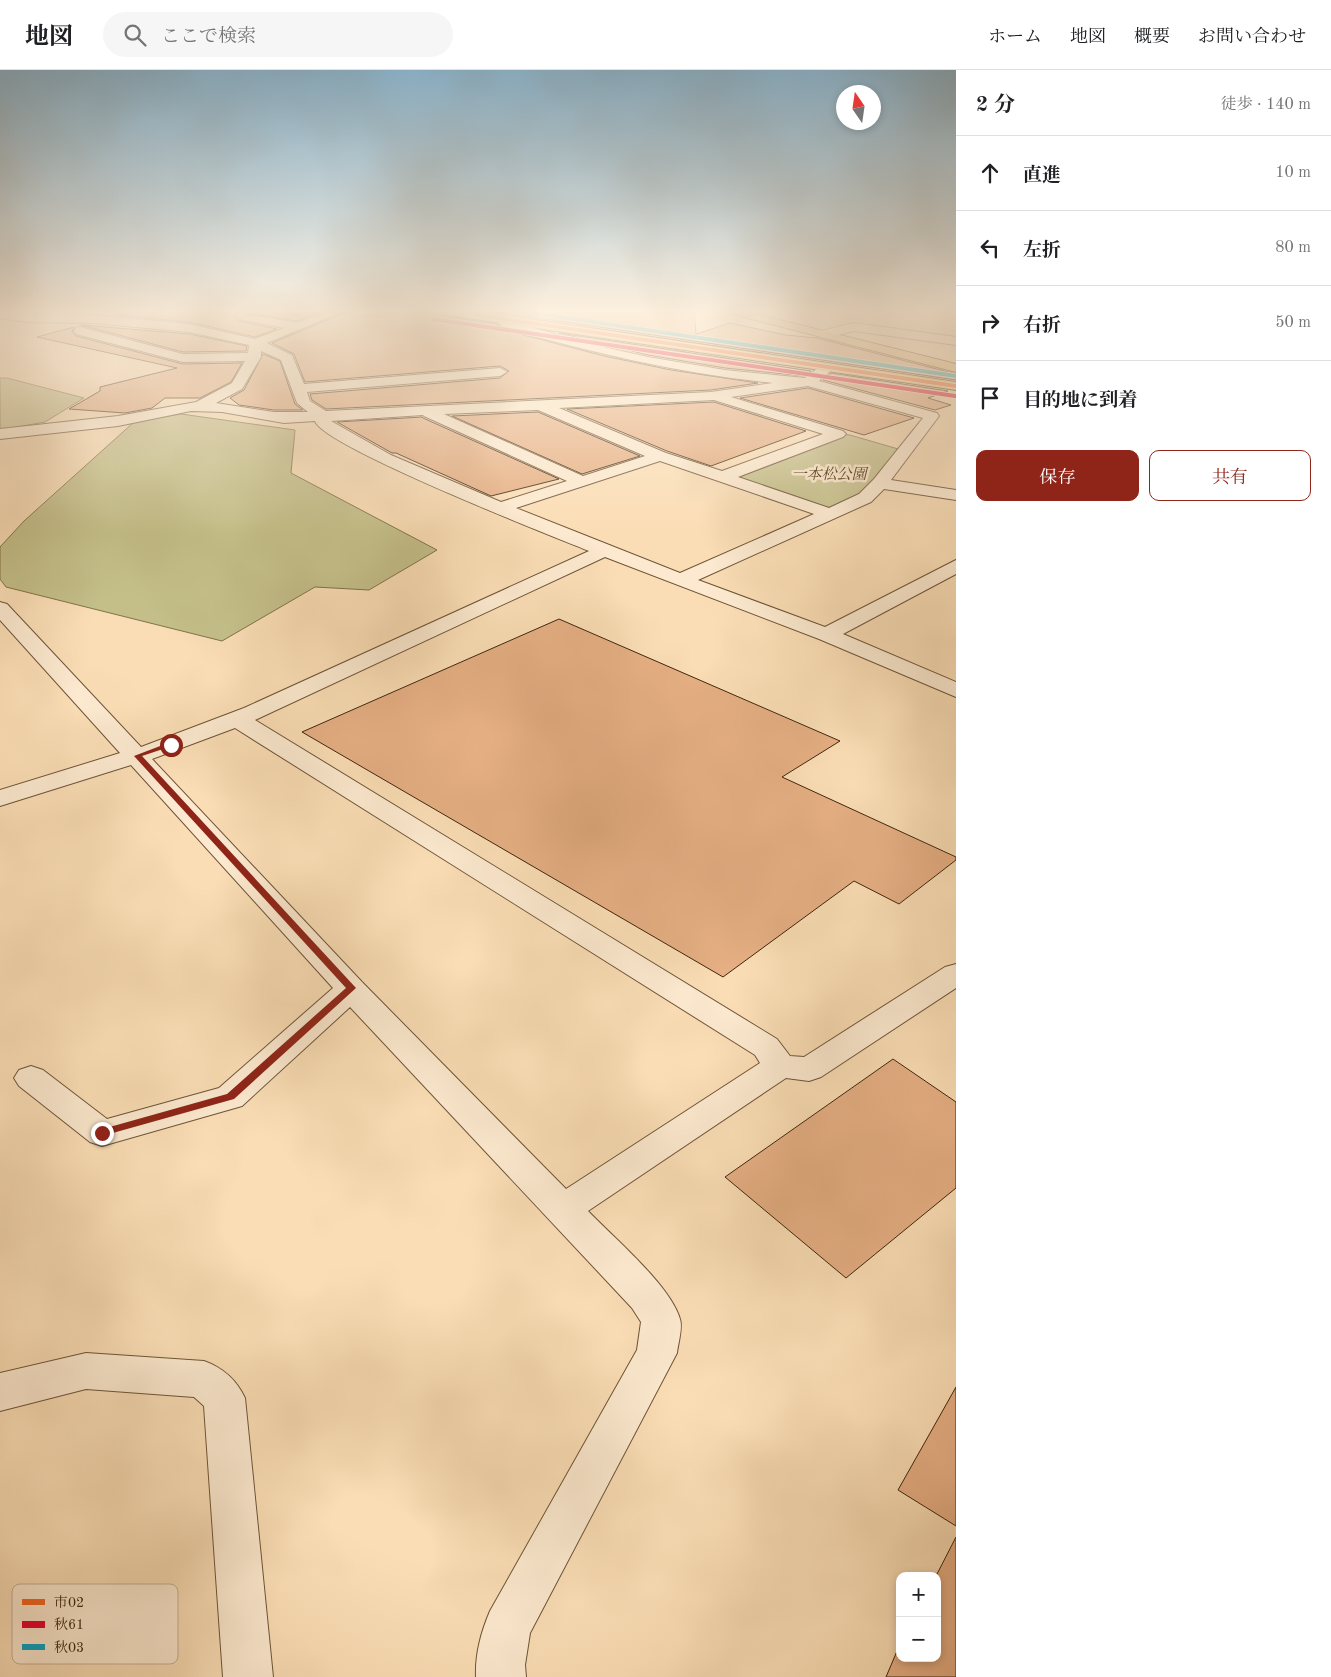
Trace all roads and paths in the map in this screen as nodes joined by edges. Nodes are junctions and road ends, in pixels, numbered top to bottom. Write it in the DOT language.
graph roads {
  1 [pos="238,384"];
  2 [pos="295,384"];
  3 [pos="357,384"];
  4 [pos="794,384"];
  5 [pos="815,384"];
  6 [pos="297,389"];
  7 [pos="711,396"];
  8 [pos="537,404"];
  9 [pos="199,406"];
  10 [pos="425,411"];
  11 [pos="323,416"];
  12 [pos="0,434"];
  13 [pos="660,456"];
  14 [pos="722,477"];
  15 [pos="581,481"];
  16 [pos="880,483"];
  17 [pos="956,495"];
  18 [pos="499,508"];
  19 [pos="830,514"];
  20 [pos="603,552"];
  21 [pos="956,566"];
  22 [pos="681,580"];
  23 [pos="0,608"];
  24 [pos="826,635"];
  25 [pos="956,690"];
  26 [pos="237,719"];
  27 [pos="137,756"];
  28 [pos="0,798"];
  29 [pos="956,974"];
  30 [pos="351,988"];
  31 [pos="780,1066"];
  32 [pos="31,1078"];
  33 [pos="563,1209"];
  34 [pos="0,1392"];
  35 [pos="501,1671"];
  36 [pos="248,1677"];
  1 -- 9 [label="street"];
  2 -- 6 [label="street"];
  3 -- 6 [label="street"];
  4 -- 7 [label="street"];
  5 -- 16 [label="street"];
  6 -- 11 [label="street"];
  7 -- 8 [label="street"];
  7 -- 14 [label="street"];
  8 -- 10 [label="street"];
  8 -- 13 [label="street"];
  9 -- 11 [label="street"];
  9 -- 12 [label="street"];
  10 -- 11 [label="street"];
  10 -- 15 [label="street"];
  11 -- 18 [label="street"];
  13 -- 14 [label="street"];
  13 -- 15 [label="street"];
  14 -- 19 [label="street"];
  15 -- 18 [label="street"];
  16 -- 17 [label="street"];
  16 -- 19 [label="street"];
  18 -- 20 [label="street"];
  19 -- 22 [label="street"];
  20 -- 22 [label="street"];
  20 -- 26 [label="street"];
  21 -- 24 [label="street"];
  22 -- 24 [label="street"];
  23 -- 27 [label="street"];
  24 -- 25 [label="street"];
  26 -- 27 [label="street"];
  26 -- 31 [label="street"];
  27 -- 28 [label="street"];
  27 -- 30 [label="street"];
  29 -- 31 [label="street"];
  30 -- 32 [label="street"];
  30 -- 33 [label="street"];
  31 -- 33 [label="street"];
  33 -- 35 [label="street"];
  34 -- 36 [label="street"];
}
